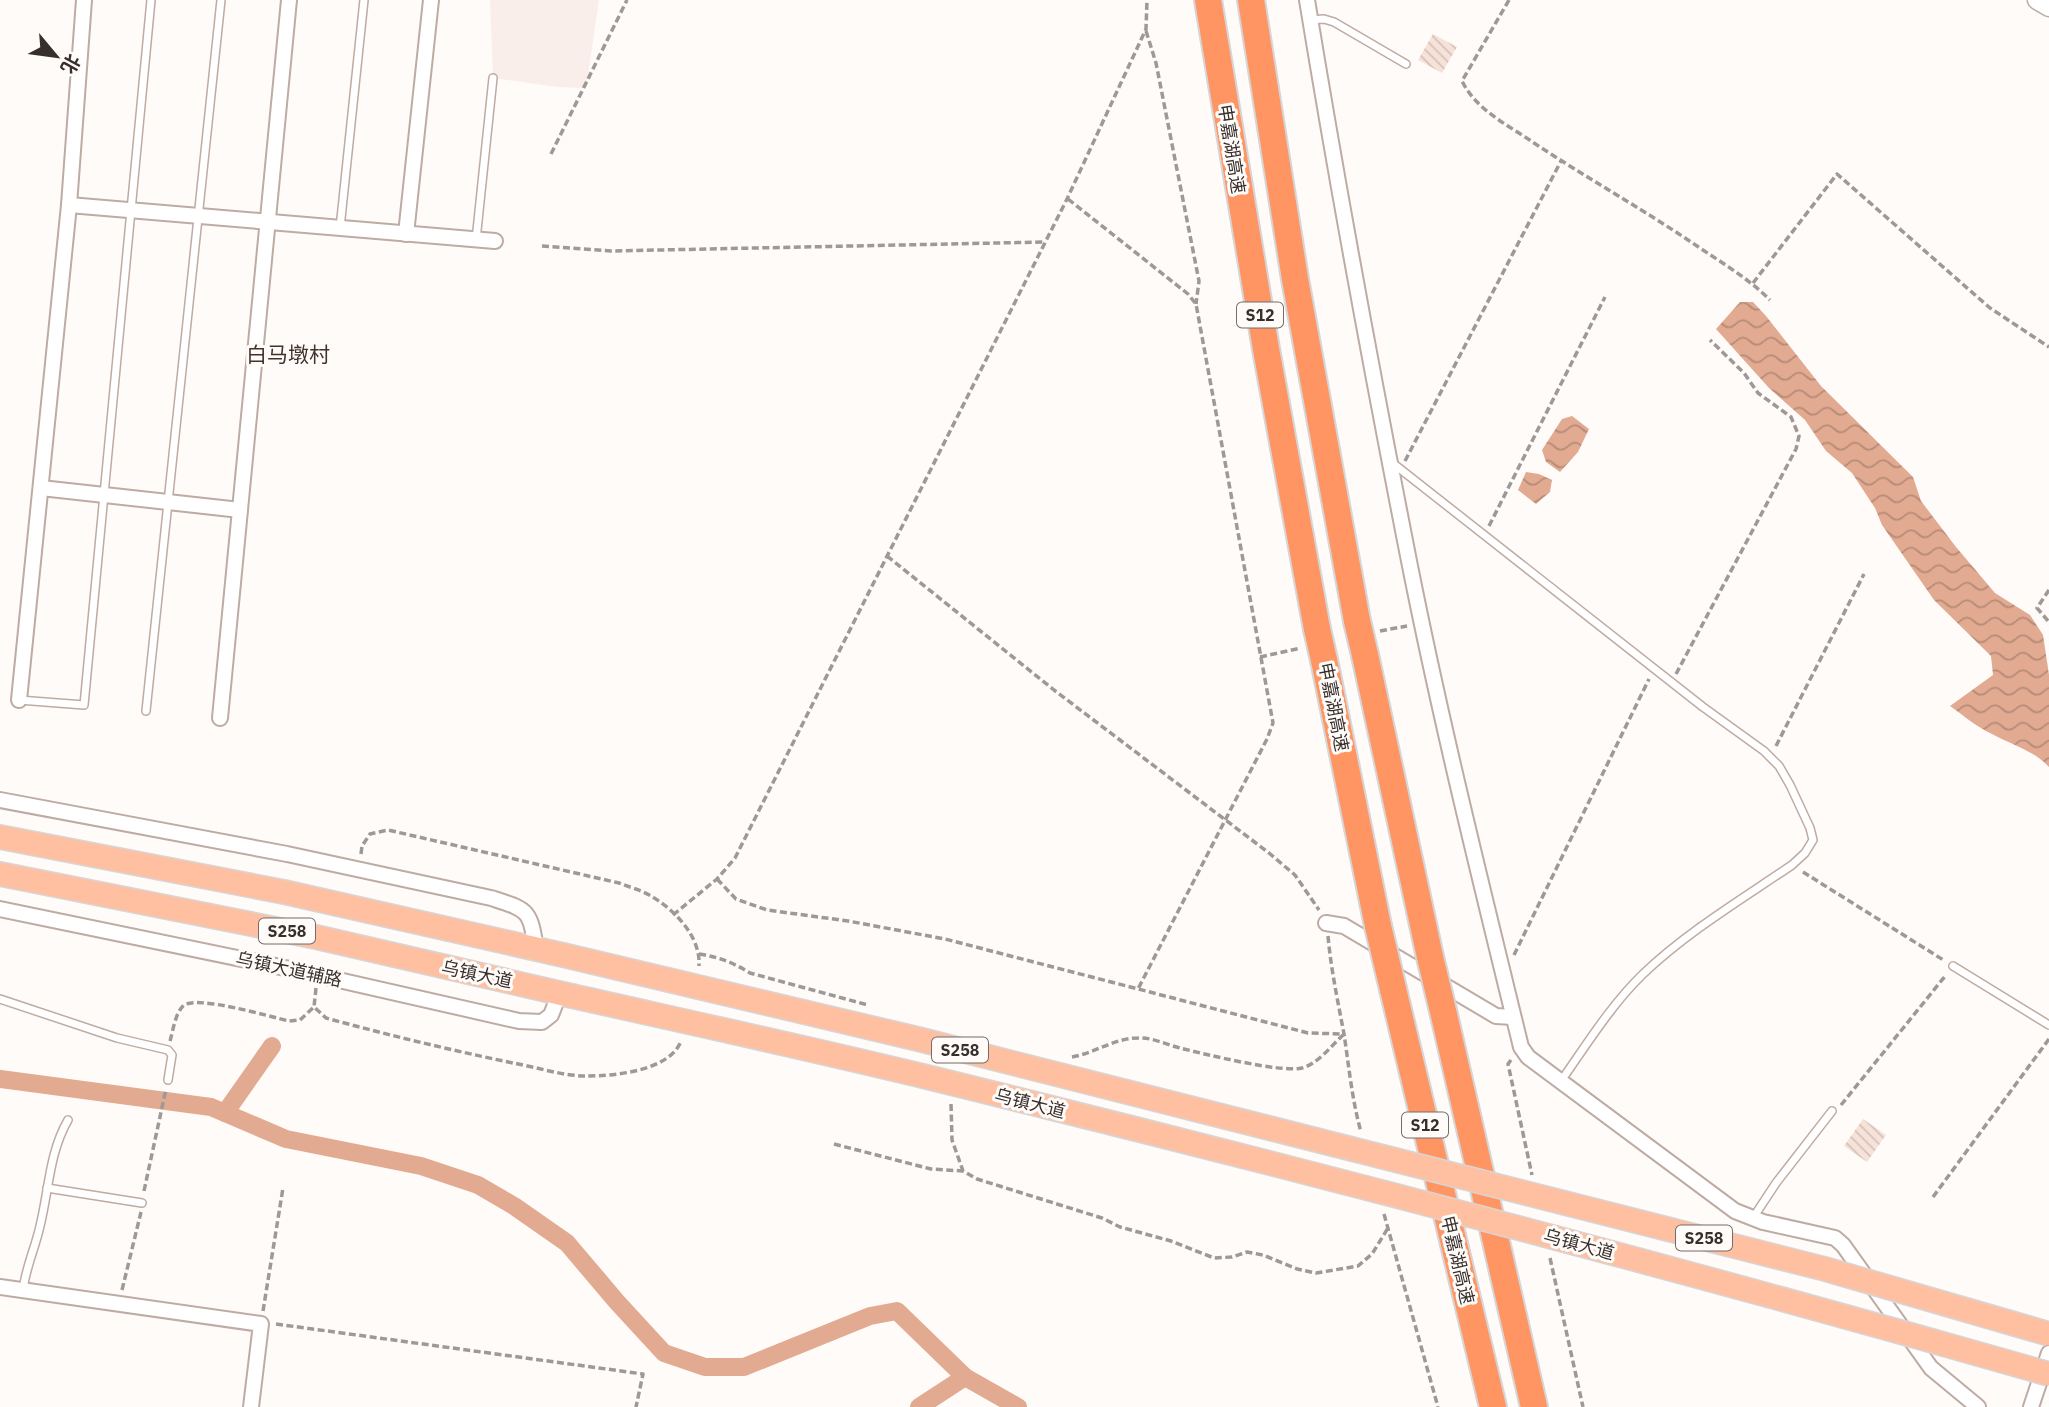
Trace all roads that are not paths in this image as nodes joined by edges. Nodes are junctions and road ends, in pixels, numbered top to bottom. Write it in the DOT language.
graph roads {
  1 [pos="84,0"];
  2 [pos="151,0"];
  3 [pos="220,0"];
  4 [pos="289,0"];
  5 [pos="364,0"];
  6 [pos="431,0"];
  7 [pos="1208,0"];
  8 [pos="1251,0"];
  9 [pos="1307,0"];
  10 [pos="2037,0"];
  11 [pos="2049,7"];
  12 [pos="1310,20"];
  13 [pos="1406,64"];
  14 [pos="493,78"];
  15 [pos="69,205"];
  16 [pos="131,211"];
  17 [pos="198,216"];
  18 [pos="268,222"];
  19 [pos="340,228"];
  20 [pos="407,234"];
  21 [pos="476,240"];
  22 [pos="495,241"];
  23 [pos="1396,465"];
  24 [pos="41,488"];
  25 [pos="104,494"];
  26 [pos="168,502"];
  27 [pos="240,510"];
  28 [pos="19,700"];
  29 [pos="146,712"];
  30 [pos="219,718"];
  31 [pos="0,800"];
  32 [pos="0,837"];
  33 [pos="0,874"];
  34 [pos="0,909"];
  35 [pos="1326,923"];
  36 [pos="537,949"];
  37 [pos="1953,966"];
  38 [pos="566,994"];
  39 [pos="0,999"];
  40 [pos="1513,1017"];
  41 [pos="2049,1025"];
  42 [pos="168,1080"];
  43 [pos="1561,1082"];
  44 [pos="1832,1111"];
  45 [pos="68,1120"];
  46 [pos="47,1188"];
  47 [pos="142,1203"];
  48 [pos="1753,1218"];
  49 [pos="0,1287"];
  50 [pos="23,1291"];
  51 [pos="2049,1334"];
  52 [pos="2049,1353"];
  53 [pos="2049,1374"];
  54 [pos="251,1407"];
  55 [pos="1493,1407"];
  56 [pos="1534,1407"];
  57 [pos="1978,1407"];
  58 [pos="2031,1407"];
  1 -- 15 [label="street"];
  2 -- 16 [label="lane"];
  3 -- 17 [label="lane"];
  4 -- 18 [label="street"];
  5 -- 19 [label="lane"];
  6 -- 20 [label="street"];
  7 -- 55 [label="highway, 申嘉湖高速 / S12, bridge"];
  8 -- 56 [label="highway, S12, bridge"];
  9 -- 12 [label="street"];
  10 -- 11 [label="street"];
  12 -- 13 [label="lane"];
  12 -- 23 [label="street"];
  14 -- 21 [label="lane"];
  15 -- 16 [label="street"];
  15 -- 24 [label="street"];
  16 -- 17 [label="street"];
  16 -- 25 [label="lane"];
  17 -- 18 [label="street"];
  17 -- 26 [label="lane"];
  18 -- 19 [label="street"];
  18 -- 27 [label="street"];
  19 -- 20 [label="street"];
  20 -- 21 [label="street"];
  21 -- 22 [label="street"];
  23 -- 40 [label="street"];
  23 -- 43 [label="lane"];
  24 -- 25 [label="street"];
  24 -- 28 [label="street"];
  25 -- 26 [label="street"];
  25 -- 28 [label="lane"];
  26 -- 27 [label="street"];
  26 -- 29 [label="lane"];
  27 -- 30 [label="street"];
  31 -- 36 [label="street"];
  32 -- 36 [label="main road, 乌镇大道 / S258"];
  33 -- 38 [label="main road, 乌镇大道 / S258"];
  34 -- 38 [label="street, 乌镇大道辅路"];
  35 -- 40 [label="street"];
  36 -- 51 [label="main road, 乌镇大道 / S258, bridge"];
  37 -- 41 [label="lane"];
  38 -- 53 [label="main road, 乌镇大道 / S258, bridge"];
  39 -- 42 [label="lane"];
  40 -- 43 [label="street"];
  43 -- 48 [label="street"];
  44 -- 48 [label="lane"];
  45 -- 46 [label="lane"];
  46 -- 47 [label="lane"];
  46 -- 50 [label="lane"];
  48 -- 57 [label="street"];
  49 -- 50 [label="street"];
  50 -- 54 [label="street"];
  52 -- 58 [label="street"];
}
